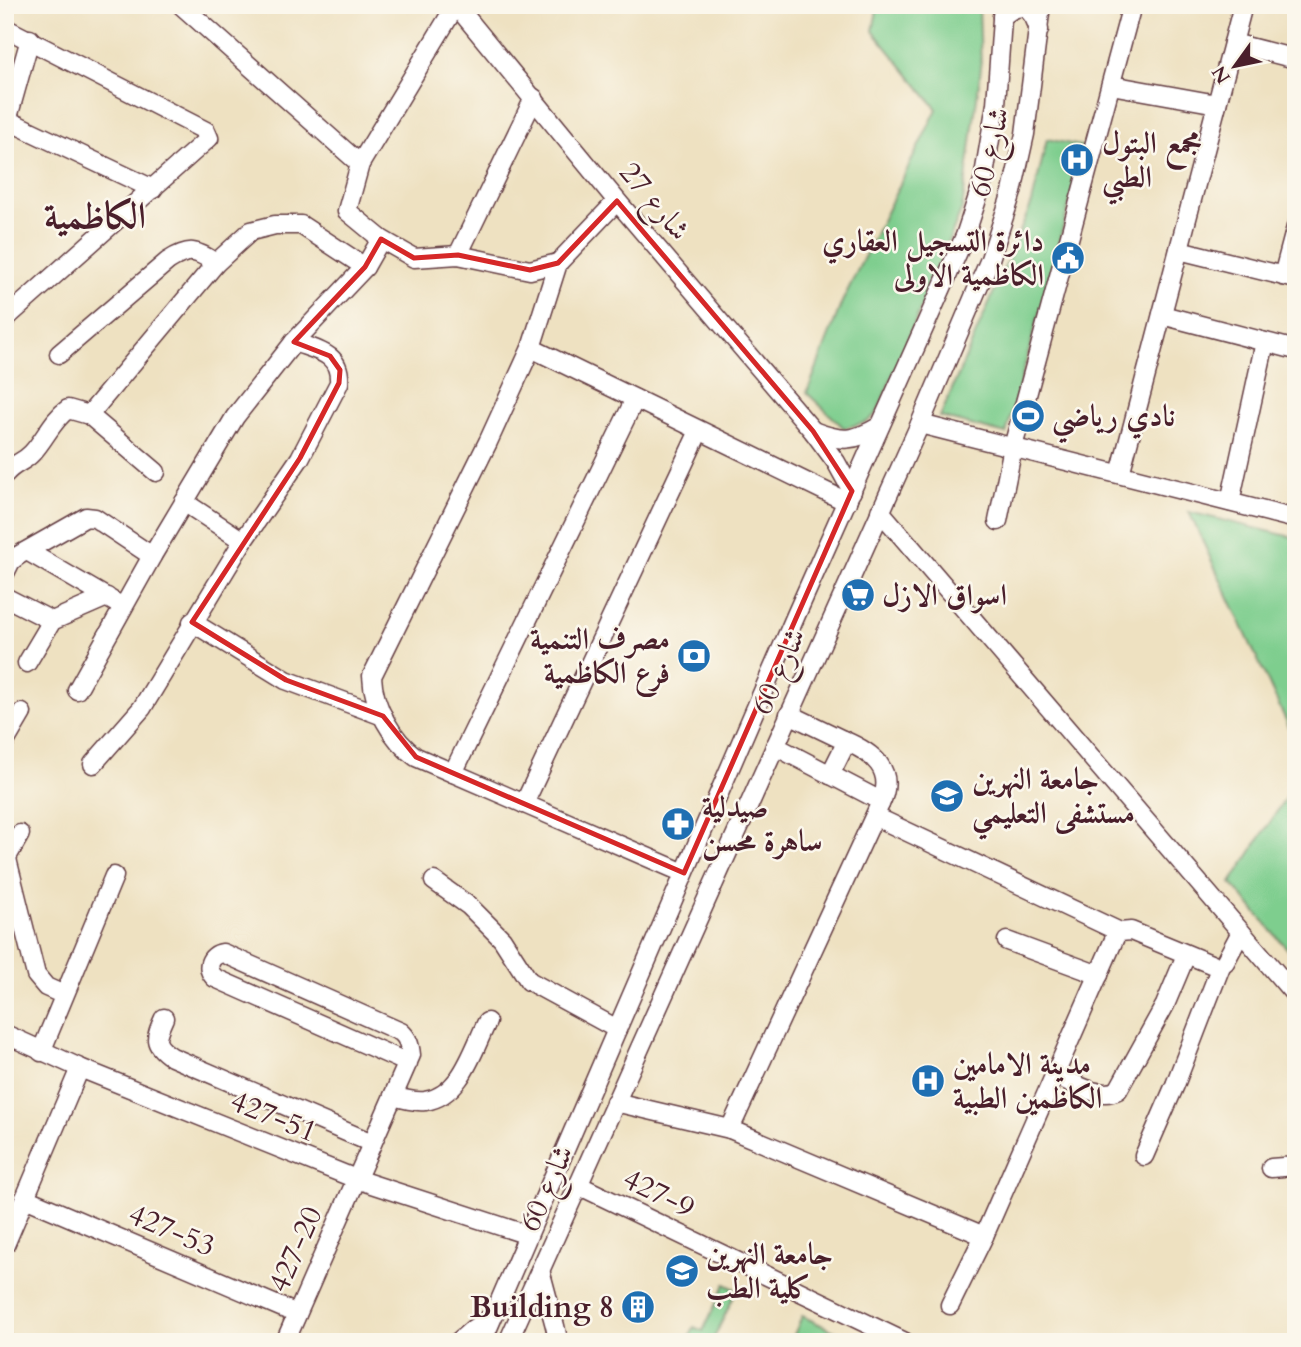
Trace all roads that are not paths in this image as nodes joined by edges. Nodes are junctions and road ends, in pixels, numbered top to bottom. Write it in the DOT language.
graph roads {
  1 [pos="181,5"];
  2 [pos="456,5"];
  3 [pos="1041,5"];
  4 [pos="1132,5"];
  5 [pos="1243,5"];
  6 [pos="1003,11"];
  7 [pos="5,28"];
  8 [pos="1038,30"];
  9 [pos="30,39"];
  10 [pos="1233,43"];
  11 [pos="1296,60"];
  12 [pos="1111,85"];
  13 [pos="534,98"];
  14 [pos="1217,104"];
  15 [pos="6,124"];
  16 [pos="360,164"];
  17 [pos="153,189"];
  18 [pos="617,201"];
  19 [pos="1296,227"];
  20 [pos="381,239"];
  21 [pos="1179,250"];
  22 [pos="458,255"];
  23 [pos="216,263"];
  24 [pos="558,263"];
  25 [pos="365,267"];
  26 [pos="1289,277"];
  27 [pos="1161,315"];
  28 [pos="5,319"];
  29 [pos="294,342"];
  30 [pos="1265,342"];
  31 [pos="531,348"];
  32 [pos="1296,350"];
  33 [pos="59,355"];
  34 [pos="635,399"];
  35 [pos="89,415"];
  36 [pos="920,424"];
  37 [pos="880,426"];
  38 [pos="699,431"];
  39 [pos="813,431"];
  40 [pos="1013,447"];
  41 [pos="156,472"];
  42 [pos="5,474"];
  43 [pos="1120,474"];
  44 [pos="849,496"];
  45 [pos="184,502"];
  46 [pos="1230,502"];
  47 [pos="880,511"];
  48 [pos="1296,519"];
  49 [pos="998,521"];
  50 [pos="243,541"];
  51 [pos="27,551"];
  52 [pos="152,556"];
  53 [pos="5,573"];
  54 [pos="5,597"];
  55 [pos="107,597"];
  56 [pos="123,607"];
  57 [pos="52,621"];
  58 [pos="192,622"];
  59 [pos="27,663"];
  60 [pos="77,690"];
  61 [pos="22,713"];
  62 [pos="789,714"];
  63 [pos="383,716"];
  64 [pos="843,740"];
  65 [pos="5,742"];
  66 [pos="775,746"];
  67 [pos="93,764"];
  68 [pos="453,774"];
  69 [pos="830,775"];
  70 [pos="524,804"];
  71 [pos="878,810"];
  72 [pos="20,834"];
  73 [pos="684,873"];
  74 [pos="114,876"];
  75 [pos="434,881"];
  76 [pos="1120,932"];
  77 [pos="1241,932"];
  78 [pos="1007,941"];
  79 [pos="1186,955"];
  80 [pos="1221,966"];
  81 [pos="1098,975"];
  82 [pos="64,995"];
  83 [pos="1296,996"];
  84 [pos="164,1018"];
  85 [pos="487,1022"];
  86 [pos="617,1029"];
  87 [pos="5,1034"];
  88 [pos="41,1052"];
  89 [pos="408,1063"];
  90 [pos="80,1068"];
  91 [pos="1055,1075"];
  92 [pos="393,1096"];
  93 [pos="615,1102"];
  94 [pos="730,1129"];
  95 [pos="373,1143"];
  96 [pos="1144,1156"];
  97 [pos="1296,1166"];
  98 [pos="1272,1168"];
  99 [pos="356,1179"];
  100 [pos="578,1185"];
  101 [pos="25,1198"];
  102 [pos="528,1235"];
  103 [pos="984,1236"];
  104 [pos="5,1245"];
  105 [pos="540,1270"];
  106 [pos="950,1305"];
  107 [pos="297,1314"];
  108 [pos="492,1317"];
  109 [pos="285,1342"];
  110 [pos="458,1342"];
  111 [pos="482,1342"];
  112 [pos="508,1342"];
  113 [pos="553,1342"];
  114 [pos="905,1342"];
  1 -- 16 [label="street"];
  2 -- 13 [label="street, شارع 27"];
  2 -- 16 [label="street"];
  3 -- 8 [label="street, شارع 60"];
  4 -- 12 [label="street"];
  5 -- 10 [label="street"];
  6 -- 8 [label="street"];
  6 -- 37 [label="street, شارع 60"];
  7 -- 9 [label="street"];
  8 -- 36 [label="street, شارع 60"];
  9 -- 15 [label="street"];
  9 -- 17 [label="street"];
  10 -- 11 [label="street"];
  10 -- 14 [label="street"];
  12 -- 14 [label="street"];
  12 -- 40 [label="street"];
  13 -- 18 [label="street, شارع 27"];
  13 -- 22 [label="street"];
  14 -- 21 [label="street"];
  15 -- 17 [label="street"];
  16 -- 20 [label="street"];
  17 -- 28 [label="street"];
  18 -- 24 [label="street"];
  18 -- 39 [label="street, شارع 27"];
  19 -- 26 [label="street"];
  20 -- 22 [label="street"];
  20 -- 25 [label="street"];
  21 -- 26 [label="street"];
  21 -- 27 [label="street"];
  22 -- 24 [label="street"];
  23 -- 25 [label="street"];
  23 -- 33 [label="street"];
  23 -- 35 [label="street"];
  24 -- 31 [label="street"];
  25 -- 29 [label="street"];
  27 -- 30 [label="street"];
  27 -- 43 [label="street"];
  29 -- 45 [label="street"];
  29 -- 50 [label="street"];
  30 -- 32 [label="street"];
  30 -- 46 [label="street"];
  31 -- 34 [label="street"];
  31 -- 63 [label="street"];
  34 -- 38 [label="street"];
  34 -- 68 [label="street"];
  35 -- 41 [label="street"];
  35 -- 42 [label="street"];
  36 -- 40 [label="street"];
  36 -- 47 [label="street, شارع 60"];
  37 -- 39 [label="street"];
  37 -- 44 [label="street, شارع 60"];
  38 -- 44 [label="street"];
  38 -- 70 [label="street"];
  39 -- 44 [label="street, شارع 27"];
  40 -- 43 [label="street"];
  40 -- 49 [label="street"];
  43 -- 46 [label="street"];
  44 -- 73 [label="street, شارع 60"];
  45 -- 50 [label="street"];
  45 -- 52 [label="street"];
  46 -- 48 [label="street"];
  47 -- 62 [label="street, شارع 60"];
  47 -- 77 [label="street"];
  50 -- 58 [label="street"];
  51 -- 52 [label="street"];
  51 -- 53 [label="street"];
  51 -- 55 [label="street"];
  52 -- 56 [label="street"];
  54 -- 57 [label="street"];
  55 -- 56 [label="street"];
  55 -- 57 [label="street"];
  56 -- 60 [label="street"];
  57 -- 59 [label="street"];
  58 -- 63 [label="street"];
  58 -- 67 [label="street"];
  61 -- 65 [label="street"];
  62 -- 64 [label="street"];
  62 -- 66 [label="street, شارع 60"];
  63 -- 68 [label="street"];
  64 -- 69 [label="street"];
  64 -- 71 [label="street"];
  66 -- 69 [label="street"];
  66 -- 93 [label="street, شارع 60"];
  68 -- 70 [label="street"];
  69 -- 71 [label="street"];
  70 -- 73 [label="street"];
  71 -- 76 [label="street"];
  71 -- 94 [label="street"];
  72 -- 82 [label="street"];
  73 -- 86 [label="street, شارع 60"];
  74 -- 82 [label="street"];
  75 -- 86 [label="street"];
  76 -- 79 [label="street"];
  76 -- 81 [label="street"];
  77 -- 80 [label="street"];
  77 -- 83 [label="street"];
  78 -- 81 [label="street"];
  79 -- 80 [label="street"];
  79 -- 91 [label="street"];
  80 -- 96 [label="street"];
  81 -- 91 [label="street"];
  82 -- 88 [label="street"];
  84 -- 95 [label="street"];
  85 -- 92 [label="street"];
  86 -- 102 [label="street, شارع 60"];
  87 -- 88 [label="street, 427-51"];
  88 -- 90 [label="street, 427-51"];
  89 -- 89 [label="street"];
  89 -- 92 [label="street, 427-20"];
  90 -- 99 [label="street, 427-51"];
  90 -- 101 [label="street"];
  91 -- 103 [label="street"];
  92 -- 95 [label="street, 427-20"];
  93 -- 94 [label="street"];
  93 -- 100 [label="street, شارع 60"];
  94 -- 103 [label="street"];
  95 -- 99 [label="street, 427-20"];
  97 -- 98 [label="street"];
  99 -- 102 [label="street, 427-51"];
  99 -- 107 [label="street, 427-20"];
  100 -- 105 [label="street, شارع 60"];
  100 -- 114 [label="street, 427-9"];
  101 -- 104 [label="street"];
  101 -- 107 [label="street, 427-53"];
  102 -- 108 [label="street, شارع 60"];
  103 -- 106 [label="street"];
  105 -- 112 [label="street, شارع 60"];
  105 -- 113 [label="street"];
  107 -- 109 [label="street, 427-20"];
  108 -- 110 [label="street"];
  108 -- 111 [label="street, شارع 60"];
}
